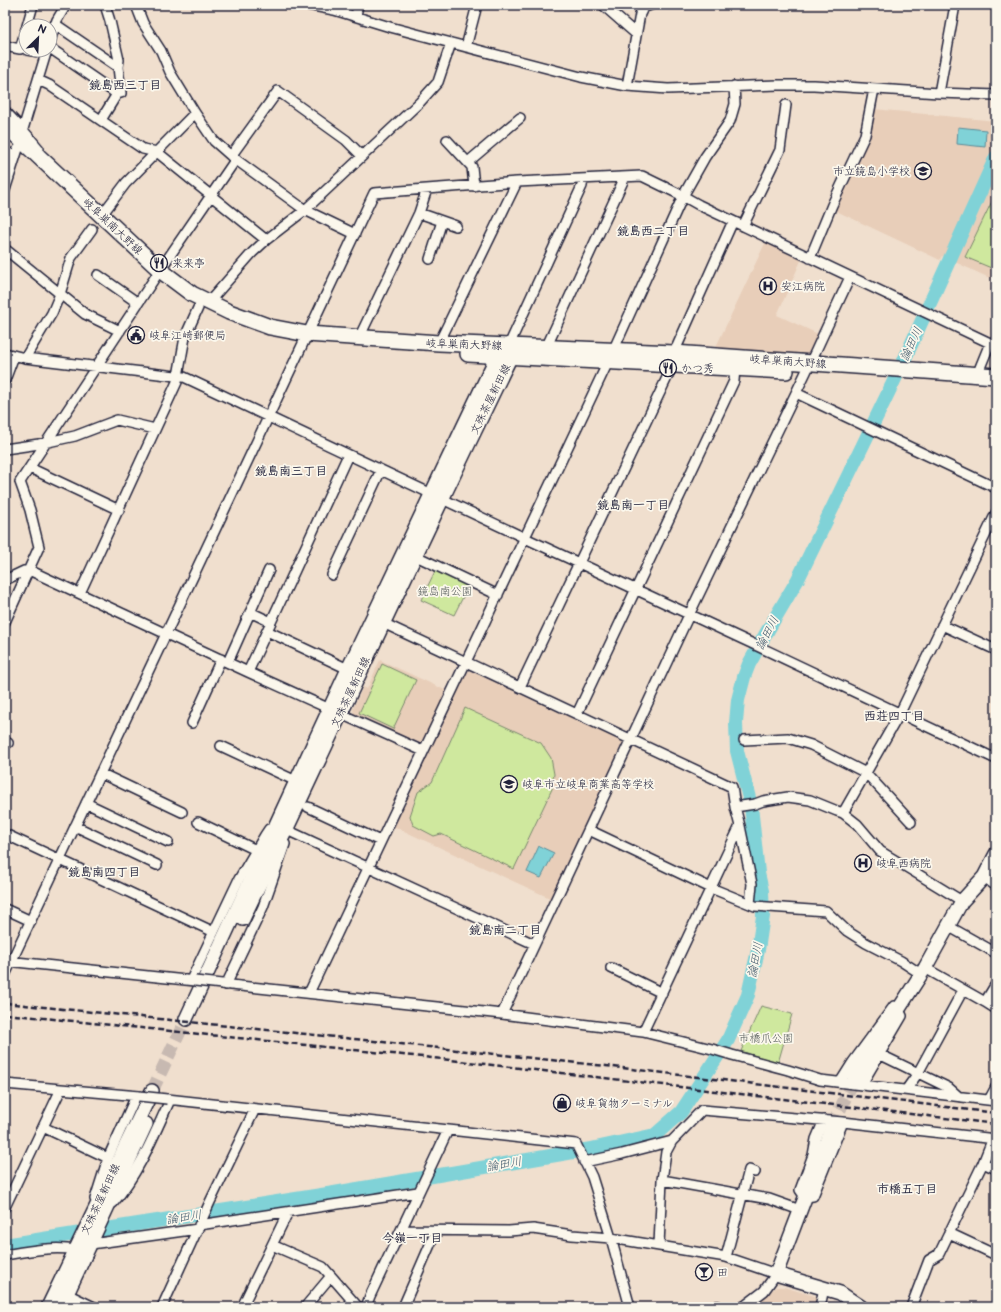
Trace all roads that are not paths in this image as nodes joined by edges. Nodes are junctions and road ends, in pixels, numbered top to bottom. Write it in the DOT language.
graph roads {
  1 [pos="33,5"];
  2 [pos="66,5"];
  3 [pos="105,5"];
  4 [pos="136,5"];
  5 [pos="308,5"];
  6 [pos="358,5"];
  7 [pos="477,5"];
  8 [pos="603,5"];
  9 [pos="651,5"];
  10 [pos="955,5"];
  11 [pos="356,16"];
  12 [pos="29,18"];
  13 [pos="58,19"];
  14 [pos="58,26"];
  15 [pos="636,34"];
  16 [pos="451,43"];
  17 [pos="5,46"];
  18 [pos="466,47"];
  19 [pos="18,49"];
  20 [pos="43,58"];
  21 [pos="57,58"];
  22 [pos="118,67"];
  23 [pos="38,80"];
  24 [pos="627,86"];
  25 [pos="734,86"];
  26 [pos="874,89"];
  27 [pos="939,93"];
  28 [pos="118,94"];
  29 [pos="996,95"];
  30 [pos="786,105"];
  31 [pos="5,112"];
  32 [pos="195,113"];
  33 [pos="520,118"];
  34 [pos="101,120"];
  35 [pos="12,140"];
  36 [pos="447,140"];
  37 [pos="157,152"];
  38 [pos="362,156"];
  39 [pos="233,157"];
  40 [pos="468,162"];
  41 [pos="625,177"];
  42 [pos="583,179"];
  43 [pos="517,182"];
  44 [pos="474,186"];
  45 [pos="427,189"];
  46 [pos="5,190"];
  47 [pos="211,195"];
  48 [pos="683,196"];
  49 [pos="305,210"];
  50 [pos="419,213"];
  51 [pos="101,216"];
  52 [pos="442,221"];
  53 [pos="733,221"];
  54 [pos="456,226"];
  55 [pos="743,226"];
  56 [pos="92,229"];
  57 [pos="355,234"];
  58 [pos="266,240"];
  59 [pos="5,249"];
  60 [pos="810,258"];
  61 [pos="430,260"];
  62 [pos="157,274"];
  63 [pos="98,275"];
  64 [pos="850,277"];
  65 [pos="60,294"];
  66 [pos="138,303"];
  67 [pos="203,305"];
  68 [pos="120,330"];
  69 [pos="305,338"];
  70 [pos="359,338"];
  71 [pos="439,343"];
  72 [pos="546,348"];
  73 [pos="505,352"];
  74 [pos="9,354"];
  75 [pos="611,356"];
  76 [pos="25,358"];
  77 [pos="674,359"];
  78 [pos="96,366"];
  79 [pos="735,368"];
  80 [pos="808,368"];
  81 [pos="905,374"];
  82 [pos="977,375"];
  83 [pos="178,376"];
  84 [pos="996,376"];
  85 [pos="5,380"];
  86 [pos="996,385"];
  87 [pos="796,393"];
  88 [pos="268,416"];
  89 [pos="156,429"];
  90 [pos="46,443"];
  91 [pos="5,449"];
  92 [pos="348,455"];
  93 [pos="30,468"];
  94 [pos="381,470"];
  95 [pos="996,488"];
  96 [pos="437,496"];
  97 [pos="118,510"];
  98 [pos="996,513"];
  99 [pos="525,538"];
  100 [pos="416,556"];
  101 [pos="579,564"];
  102 [pos="29,570"];
  103 [pos="270,570"];
  104 [pos="332,575"];
  105 [pos="5,580"];
  106 [pos="635,590"];
  107 [pos="80,593"];
  108 [pos="498,595"];
  109 [pos="250,612"];
  110 [pos="689,615"];
  111 [pos="5,622"];
  112 [pos="383,623"];
  113 [pos="942,625"];
  114 [pos="269,626"];
  115 [pos="166,633"];
  116 [pos="996,650"];
  117 [pos="224,660"];
  118 [pos="465,662"];
  119 [pos="348,669"];
  120 [pos="248,672"];
  121 [pos="520,687"];
  122 [pos="335,712"];
  123 [pos="577,714"];
  124 [pos="900,714"];
  125 [pos="192,723"];
  126 [pos="632,740"];
  127 [pos="744,740"];
  128 [pos="221,746"];
  129 [pos="423,751"];
  130 [pos="996,758"];
  131 [pos="866,773"];
  132 [pos="100,774"];
  133 [pos="296,781"];
  134 [pos="86,803"];
  135 [pos="308,807"];
  136 [pos="737,807"];
  137 [pos="182,812"];
  138 [pos="843,813"];
  139 [pos="280,816"];
  140 [pos="198,822"];
  141 [pos="911,822"];
  142 [pos="75,826"];
  143 [pos="740,826"];
  144 [pos="288,830"];
  145 [pos="589,830"];
  146 [pos="5,834"];
  147 [pos="380,841"];
  148 [pos="168,842"];
  149 [pos="256,850"];
  150 [pos="996,854"];
  151 [pos="59,860"];
  152 [pos="157,865"];
  153 [pos="368,867"];
  154 [pos="984,877"];
  155 [pos="996,886"];
  156 [pos="711,888"];
  157 [pos="962,900"];
  158 [pos="752,905"];
  159 [pos="5,909"];
  160 [pos="31,921"];
  161 [pos="948,926"];
  162 [pos="214,932"];
  163 [pos="534,944"];
  164 [pos="996,953"];
  165 [pos="8,961"];
  166 [pos="611,968"];
  167 [pos="923,971"];
  168 [pos="5,975"];
  169 [pos="193,980"];
  170 [pos="224,984"];
  171 [pos="996,984"];
  172 [pos="963,990"];
  173 [pos="662,993"];
  174 [pos="309,994"];
  175 [pos="985,1002"];
  176 [pos="996,1009"];
  177 [pos="899,1010"];
  178 [pos="502,1014"];
  179 [pos="643,1032"];
  180 [pos="879,1054"];
  181 [pos="918,1073"];
  182 [pos="852,1082"];
  183 [pos="5,1084"];
  184 [pos="996,1087"];
  185 [pos="61,1090"];
  186 [pos="906,1090"];
  187 [pos="162,1095"];
  188 [pos="138,1096"];
  189 [pos="958,1096"];
  190 [pos="993,1100"];
  191 [pos="255,1109"];
  192 [pos="843,1122"];
  193 [pos="828,1124"];
  194 [pos="43,1127"];
  195 [pos="448,1130"];
  196 [pos="994,1139"];
  197 [pos="672,1141"];
  198 [pos="108,1158"];
  199 [pos="584,1162"];
  200 [pos="983,1163"];
  201 [pos="996,1169"];
  202 [pos="756,1172"];
  203 [pos="662,1180"];
  204 [pos="419,1190"];
  205 [pos="743,1194"];
  206 [pos="805,1197"];
  207 [pos="5,1207"];
  208 [pos="800,1210"];
  209 [pos="288,1212"];
  210 [pos="97,1217"];
  211 [pos="198,1227"];
  212 [pos="402,1230"];
  213 [pos="436,1231"];
  214 [pos="949,1233"];
  215 [pos="611,1238"];
  216 [pos="85,1244"];
  217 [pos="272,1245"];
  218 [pos="659,1245"];
  219 [pos="5,1255"];
  220 [pos="996,1255"];
  221 [pos="726,1256"];
  222 [pos="776,1274"];
  223 [pos="331,1276"];
  224 [pos="824,1288"];
  225 [pos="67,1294"];
  226 [pos="48,1307"];
  227 [pos="61,1307"];
  228 [pos="94,1307"];
  229 [pos="162,1307"];
  230 [pos="242,1307"];
  231 [pos="306,1307"];
  232 [pos="358,1307"];
  233 [pos="366,1307"];
  234 [pos="402,1307"];
  235 [pos="630,1307"];
  236 [pos="713,1307"];
  237 [pos="720,1307"];
  238 [pos="743,1307"];
  239 [pos="820,1307"];
  240 [pos="861,1307"];
  241 [pos="911,1307"];
  1 -- 12 [label="street"];
  2 -- 13 [label="street"];
  3 -- 22 [label="street"];
  4 -- 32 [label="street"];
  5 -- 11 [label="street"];
  6 -- 11 [label="street"];
  7 -- 18 [label="street"];
  8 -- 15 [label="street"];
  9 -- 15 [label="street"];
  10 -- 27 [label="street"];
  11 -- 16 [label="street"];
  14 -- 22 [label="street"];
  15 -- 24 [label="street"];
  16 -- 18 [label="street"];
  16 -- 38 [label="street"];
  17 -- 19 [label="street"];
  18 -- 24 [label="street"];
  20 -- 23 [label="street"];
  21 -- 28 [label="street"];
  22 -- 28 [label="street"];
  23 -- 34 [label="street"];
  23 -- 35 [label="street"];
  24 -- 25 [label="street"];
  25 -- 26 [label="street"];
  25 -- 48 [label="street"];
  26 -- 27 [label="street"];
  26 -- 60 [label="street"];
  27 -- 29 [label="street"];
  28 -- 34 [label="street"];
  30 -- 55 [label="street"];
  31 -- 35 [label="street"];
  32 -- 37 [label="street"];
  32 -- 39 [label="street"];
  33 -- 40 [label="street"];
  34 -- 37 [label="street"];
  35 -- 46 [label="street"];
  35 -- 51 [label="main road, 岐阜巣南大野線"];
  35 -- 62 [label="main road, 岐阜巣南大野線"];
  36 -- 40 [label="street"];
  37 -- 47 [label="street"];
  37 -- 51 [label="street"];
  38 -- 39 [label="street"];
  38 -- 49 [label="street"];
  39 -- 47 [label="street"];
  39 -- 49 [label="street"];
  40 -- 44 [label="street"];
  41 -- 42 [label="street"];
  41 -- 48 [label="street"];
  41 -- 72 [label="street"];
  42 -- 43 [label="street"];
  42 -- 73 [label="street"];
  43 -- 44 [label="street"];
  43 -- 71 [label="street"];
  44 -- 45 [label="street"];
  45 -- 50 [label="street"];
  45 -- 57 [label="street"];
  47 -- 58 [label="street"];
  47 -- 62 [label="street"];
  48 -- 53 [label="street"];
  48 -- 75 [label="street"];
  49 -- 57 [label="street"];
  49 -- 58 [label="street"];
  50 -- 52 [label="street"];
  50 -- 70 [label="street"];
  51 -- 62 [label="main road, 岐阜巣南大野線"];
  52 -- 54 [label="street"];
  52 -- 61 [label="street"];
  53 -- 55 [label="street"];
  53 -- 77 [label="street"];
  55 -- 60 [label="street"];
  56 -- 65 [label="street"];
  57 -- 69 [label="street"];
  58 -- 67 [label="street"];
  59 -- 65 [label="street"];
  60 -- 64 [label="street"];
  62 -- 66 [label="street"];
  62 -- 67 [label="main road, 岐阜巣南大野線"];
  63 -- 66 [label="street"];
  64 -- 80 [label="street"];
  64 -- 82 [label="street"];
  65 -- 68 [label="street"];
  65 -- 76 [label="street"];
  66 -- 68 [label="street"];
  67 -- 69 [label="main road, 岐阜巣南大野線"];
  67 -- 83 [label="street"];
  68 -- 78 [label="street"];
  69 -- 70 [label="main road, 岐阜巣南大野線"];
  69 -- 73 [label="main road, 岐阜巣南大野線"];
  69 -- 88 [label="street"];
  70 -- 71 [label="main road, 岐阜巣南大野線"];
  71 -- 73 [label="main road, 岐阜巣南大野線"];
  72 -- 73 [label="main road, 岐阜巣南大野線"];
  72 -- 75 [label="main road, 岐阜巣南大野線"];
  73 -- 75 [label="main road, 岐阜巣南大野線"];
  73 -- 96 [label="main road, 文殊茶屋新田線"];
  74 -- 76 [label="street"];
  74 -- 85 [label="street"];
  75 -- 77 [label="main road, 岐阜巣南大野線"];
  75 -- 99 [label="street"];
  76 -- 78 [label="street"];
  77 -- 79 [label="main road, 岐阜巣南大野線"];
  77 -- 80 [label="main road, 岐阜巣南大野線"];
  77 -- 101 [label="street"];
  78 -- 83 [label="street"];
  78 -- 90 [label="street"];
  79 -- 80 [label="main road, 岐阜巣南大野線"];
  79 -- 106 [label="street"];
  80 -- 81 [label="main road, 岐阜巣南大野線"];
  80 -- 87 [label="street"];
  81 -- 82 [label="main road, 岐阜巣南大野線"];
  81 -- 86 [label="main road, 岐阜巣南大野線"];
  82 -- 84 [label="main road, 岐阜巣南大野線"];
  83 -- 88 [label="street"];
  83 -- 89 [label="street"];
  87 -- 95 [label="street"];
  87 -- 110 [label="street"];
  88 -- 92 [label="street"];
  88 -- 115 [label="street"];
  89 -- 90 [label="street"];
  89 -- 97 [label="street"];
  90 -- 91 [label="street"];
  90 -- 93 [label="street"];
  92 -- 94 [label="street"];
  92 -- 114 [label="street"];
  93 -- 97 [label="street"];
  93 -- 102 [label="street"];
  94 -- 96 [label="street"];
  94 -- 104 [label="street"];
  96 -- 99 [label="street"];
  96 -- 100 [label="main road, 文殊茶屋新田線"];
  96 -- 119 [label="main road, 文殊茶屋新田線"];
  97 -- 107 [label="street"];
  98 -- 113 [label="street"];
  99 -- 101 [label="street"];
  99 -- 108 [label="street"];
  100 -- 108 [label="street"];
  100 -- 112 [label="main road, 文殊茶屋新田線"];
  101 -- 106 [label="street"];
  101 -- 121 [label="street"];
  102 -- 105 [label="street"];
  102 -- 107 [label="street"];
  102 -- 111 [label="street"];
  103 -- 109 [label="street"];
  106 -- 110 [label="street"];
  106 -- 123 [label="street"];
  107 -- 115 [label="street"];
  108 -- 118 [label="street"];
  109 -- 114 [label="street"];
  109 -- 117 [label="street"];
  110 -- 124 [label="street"];
  110 -- 126 [label="street"];
  112 -- 118 [label="street"];
  112 -- 122 [label="main road, 文殊茶屋新田線"];
  113 -- 116 [label="street"];
  113 -- 124 [label="street"];
  114 -- 119 [label="street"];
  114 -- 120 [label="street"];
  115 -- 117 [label="street"];
  115 -- 132 [label="street"];
  117 -- 120 [label="street"];
  117 -- 125 [label="street"];
  118 -- 121 [label="street"];
  118 -- 129 [label="street"];
  119 -- 122 [label="main road, 文殊茶屋新田線"];
  120 -- 122 [label="street"];
  121 -- 123 [label="street"];
  122 -- 129 [label="street"];
  122 -- 133 [label="main road, 文殊茶屋新田線"];
  122 -- 144 [label="main road, 文殊茶屋新田線"];
  123 -- 126 [label="street"];
  124 -- 130 [label="street"];
  124 -- 131 [label="street"];
  126 -- 136 [label="street"];
  126 -- 145 [label="street"];
  127 -- 131 [label="street"];
  128 -- 133 [label="street"];
  129 -- 147 [label="street"];
  131 -- 138 [label="street"];
  131 -- 141 [label="street"];
  132 -- 134 [label="street"];
  132 -- 137 [label="street"];
  133 -- 139 [label="main road, 文殊茶屋新田線"];
  134 -- 142 [label="street"];
  134 -- 148 [label="street"];
  135 -- 147 [label="street"];
  136 -- 138 [label="street"];
  136 -- 143 [label="street"];
  138 -- 157 [label="street"];
  139 -- 144 [label="main road, 文殊茶屋新田線"];
  139 -- 149 [label="street"];
  140 -- 149 [label="street"];
  142 -- 151 [label="street"];
  142 -- 152 [label="street"];
  143 -- 156 [label="street"];
  143 -- 158 [label="street"];
  144 -- 153 [label="street"];
  144 -- 170 [label="street"];
  145 -- 156 [label="street"];
  145 -- 163 [label="street"];
  146 -- 151 [label="street"];
  147 -- 153 [label="street"];
  149 -- 162 [label="street"];
  150 -- 154 [label="main road"];
  151 -- 160 [label="street"];
  151 -- 162 [label="street"];
  153 -- 163 [label="street"];
  153 -- 174 [label="street"];
  154 -- 155 [label="street"];
  154 -- 157 [label="main road"];
  156 -- 158 [label="street"];
  156 -- 173 [label="street"];
  157 -- 161 [label="main road"];
  158 -- 167 [label="street"];
  159 -- 160 [label="street"];
  160 -- 165 [label="street"];
  161 -- 164 [label="street"];
  161 -- 167 [label="main road"];
  162 -- 169 [label="street"];
  163 -- 178 [label="street"];
  165 -- 168 [label="street"];
  165 -- 169 [label="street"];
  166 -- 173 [label="street"];
  167 -- 172 [label="street"];
  167 -- 177 [label="main road"];
  169 -- 170 [label="street, bridge"];
  170 -- 174 [label="street"];
  171 -- 175 [label="street"];
  172 -- 175 [label="street"];
  172 -- 181 [label="street"];
  173 -- 179 [label="street"];
  174 -- 178 [label="street"];
  175 -- 176 [label="street"];
  177 -- 180 [label="street"];
  177 -- 182 [label="main road"];
  178 -- 179 [label="street"];
  179 -- 182 [label="street"];
  180 -- 181 [label="street"];
  180 -- 182 [label="street"];
  181 -- 186 [label="street"];
  181 -- 189 [label="street"];
  182 -- 186 [label="street"];
  183 -- 185 [label="street"];
  184 -- 190 [label="street"];
  185 -- 188 [label="street"];
  185 -- 194 [label="street"];
  186 -- 189 [label="street"];
  187 -- 188 [label="street, bridge"];
  187 -- 191 [label="street"];
  187 -- 210 [label="main road, 文殊茶屋新田線"];
  187 -- 210 [label="street"];
  188 -- 198 [label="street"];
  189 -- 190 [label="street"];
  191 -- 195 [label="street"];
  191 -- 211 [label="street"];
  192 -- 193 [label="street"];
  192 -- 196 [label="street"];
  192 -- 206 [label="street"];
  193 -- 197 [label="street"];
  193 -- 206 [label="main road"];
  194 -- 198 [label="street"];
  194 -- 207 [label="street"];
  195 -- 199 [label="street"];
  195 -- 204 [label="street"];
  196 -- 200 [label="street"];
  197 -- 199 [label="street"];
  197 -- 203 [label="street"];
  198 -- 210 [label="street"];
  199 -- 215 [label="street"];
  200 -- 201 [label="street"];
  200 -- 214 [label="street"];
  202 -- 205 [label="street"];
  203 -- 205 [label="street"];
  203 -- 218 [label="street"];
  204 -- 209 [label="street"];
  204 -- 212 [label="street"];
  205 -- 208 [label="street"];
  205 -- 221 [label="street"];
  206 -- 208 [label="main road"];
  208 -- 222 [label="main road"];
  209 -- 211 [label="street"];
  209 -- 217 [label="street"];
  210 -- 216 [label="main road, 文殊茶屋新田線"];
  211 -- 216 [label="street"];
  211 -- 229 [label="street"];
  212 -- 213 [label="street"];
  212 -- 233 [label="street"];
  213 -- 215 [label="street"];
  213 -- 234 [label="street"];
  214 -- 220 [label="street"];
  214 -- 241 [label="street"];
  215 -- 218 [label="street"];
  215 -- 235 [label="street"];
  216 -- 219 [label="street"];
  216 -- 225 [label="main road, 文殊茶屋新田線"];
  216 -- 226 [label="main road, 文殊茶屋新田線"];
  217 -- 223 [label="street"];
  217 -- 230 [label="street"];
  218 -- 221 [label="street"];
  221 -- 222 [label="street"];
  222 -- 224 [label="main road"];
  222 -- 238 [label="street"];
  223 -- 231 [label="street"];
  223 -- 232 [label="street"];
  224 -- 239 [label="street"];
  224 -- 240 [label="main road"];
  225 -- 227 [label="main road, 文殊茶屋新田線"];
  225 -- 228 [label="street"];
  236 -- 237 [label="street"];
}
